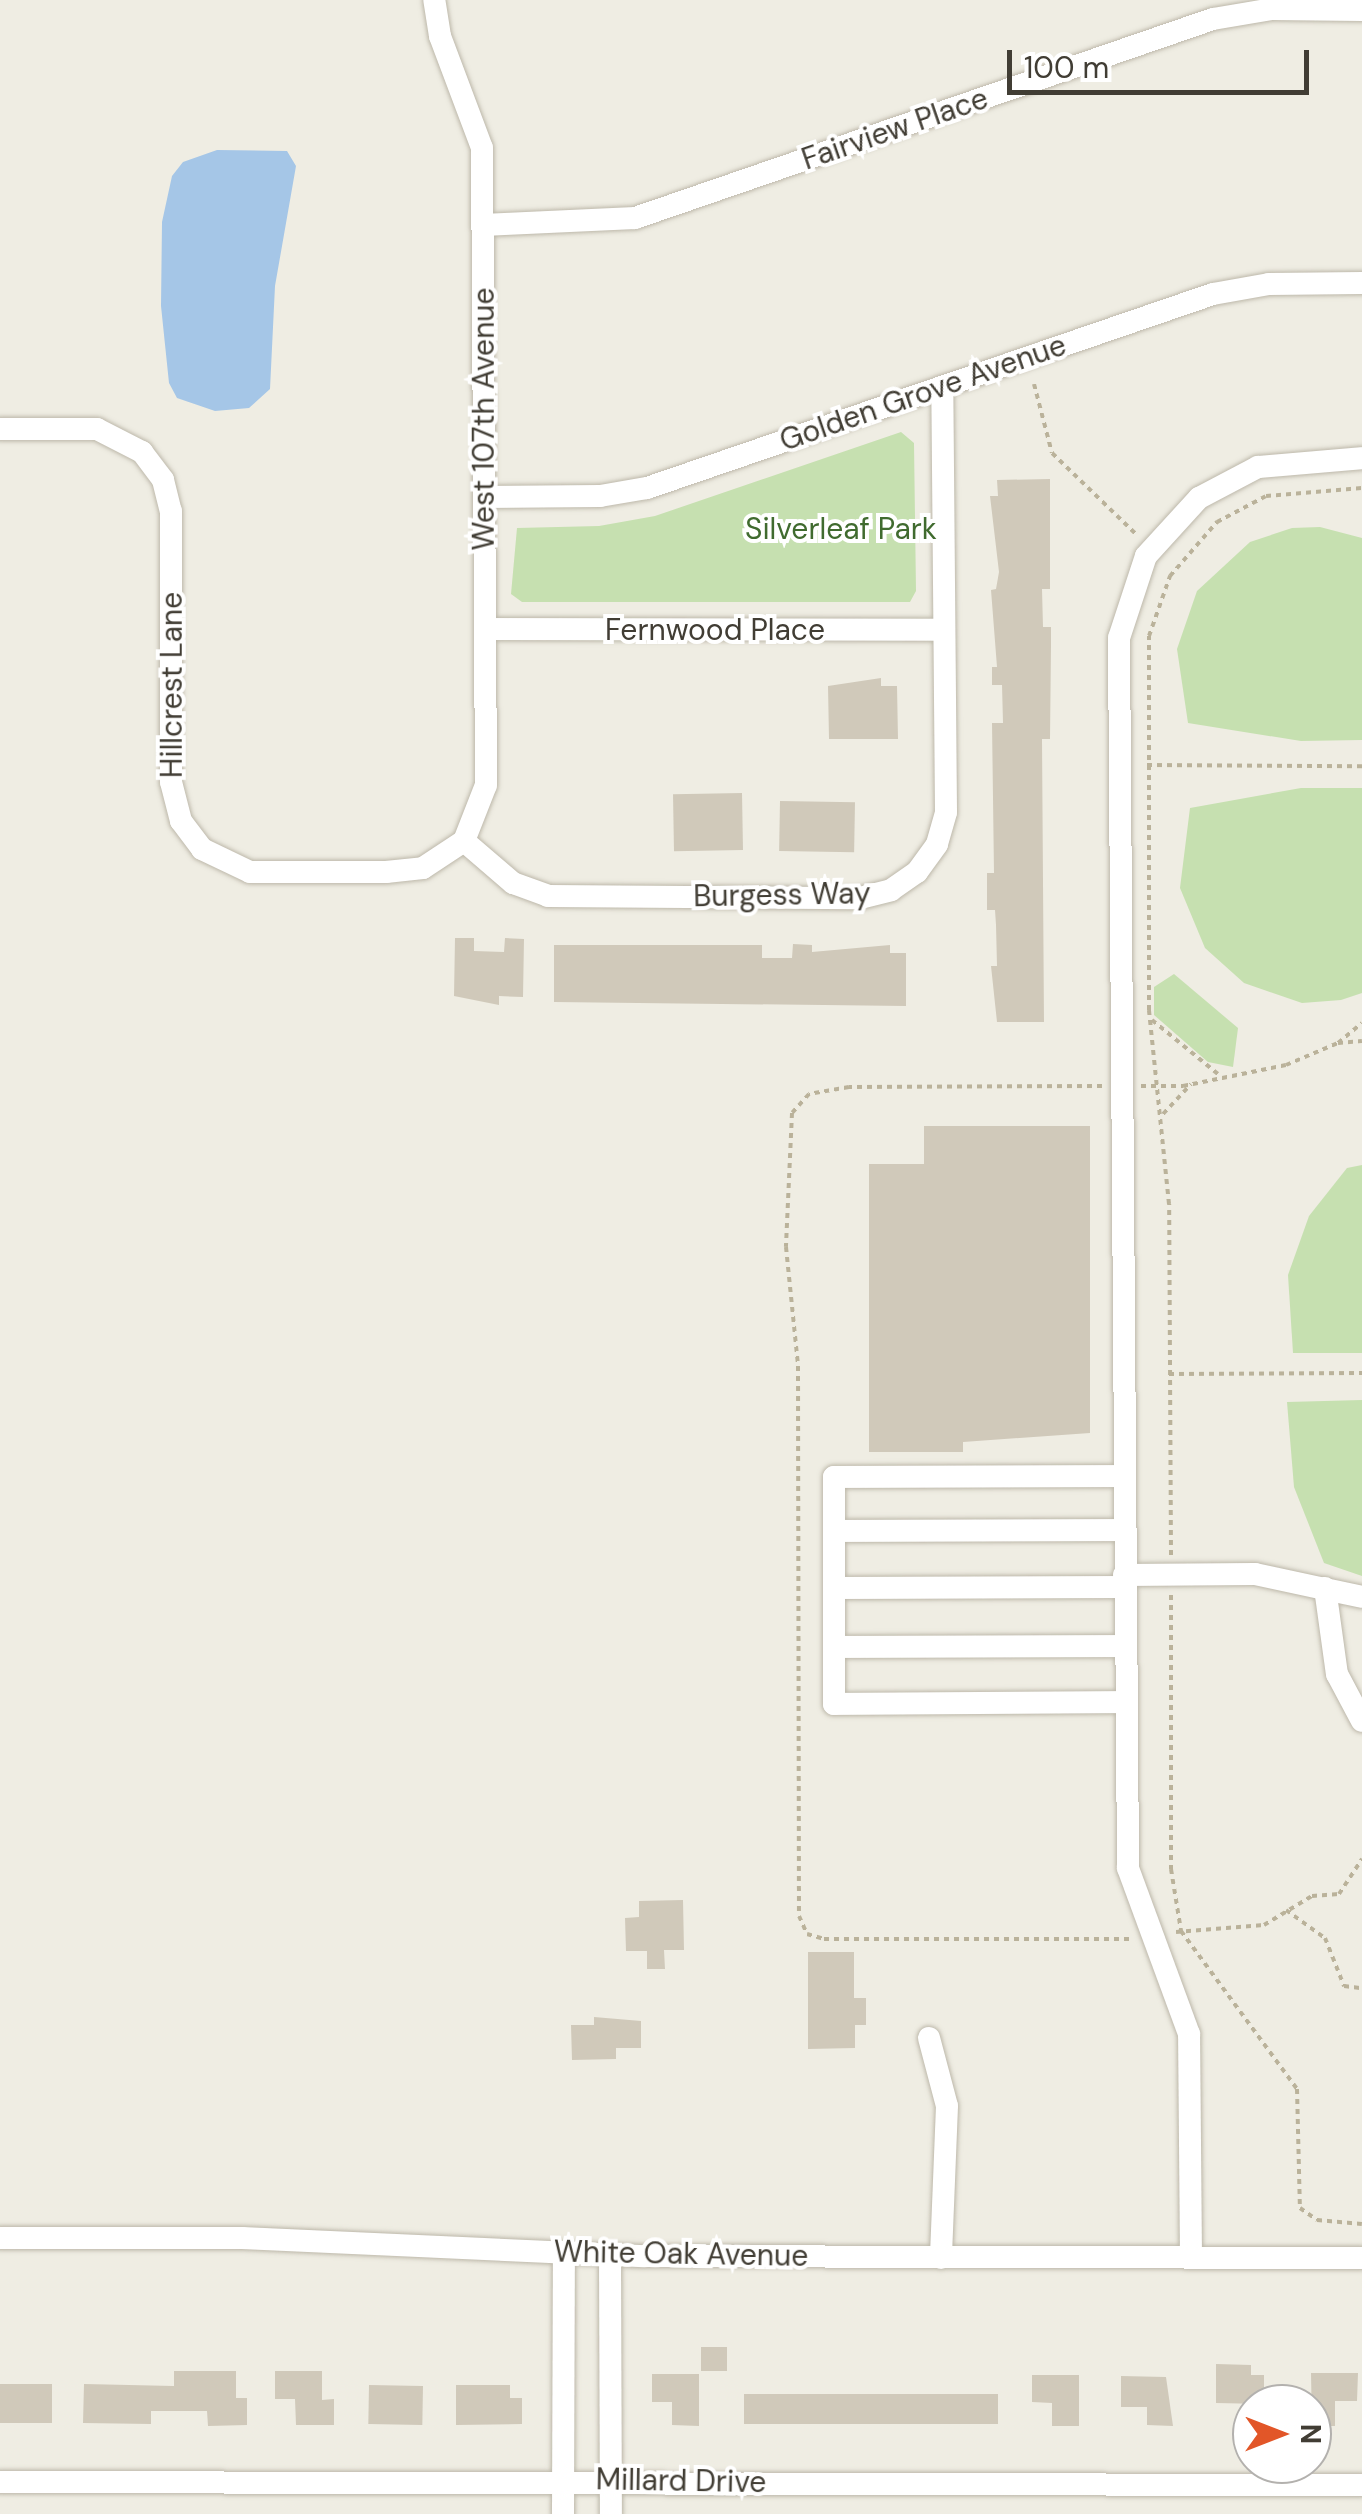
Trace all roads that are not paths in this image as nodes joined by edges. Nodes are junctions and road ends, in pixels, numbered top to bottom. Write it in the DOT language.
graph roads {
  1 [pos="434,0"];
  2 [pos="1362,10"];
  3 [pos="484,225"];
  4 [pos="1362,283"];
  5 [pos="942,386"];
  6 [pos="0,429"];
  7 [pos="1362,458"];
  8 [pos="484,497"];
  9 [pos="486,629"];
  10 [pos="944,630"];
  11 [pos="464,841"];
  12 [pos="1124,1476"];
  13 [pos="1124,1530"];
  14 [pos="834,1531"];
  15 [pos="1124,1581"];
  16 [pos="834,1588"];
  17 [pos="1326,1588"];
  18 [pos="1362,1597"];
  19 [pos="835,1646"];
  20 [pos="1124,1646"];
  21 [pos="1124,1702"];
  22 [pos="1362,1721"];
  23 [pos="929,2038"];
  24 [pos="0,2238"];
  25 [pos="564,2252"];
  26 [pos="610,2254"];
  27 [pos="1191,2257"];
  28 [pos="942,2258"];
  29 [pos="1362,2258"];
  30 [pos="563,2480"];
  31 [pos="611,2480"];
  32 [pos="0,2482"];
  33 [pos="1362,2484"];
  34 [pos="563,2514"];
  35 [pos="610,2514"];
  1 -- 3 [label="street, West 107th Avenue"];
  2 -- 3 [label="street, Fairview Place"];
  3 -- 8 [label="street, West 107th Avenue"];
  4 -- 5 [label="street, Golden Grove Avenue"];
  5 -- 8 [label="street, Golden Grove Avenue"];
  5 -- 10 [label="street, Burgess Way"];
  6 -- 11 [label="street, Hillcrest Lane"];
  7 -- 12 [label="street"];
  8 -- 9 [label="street, West 107th Avenue"];
  9 -- 10 [label="street, Fernwood Place"];
  9 -- 11 [label="street, West 107th Avenue"];
  10 -- 11 [label="street, Burgess Way"];
  12 -- 13 [label="street"];
  12 -- 14 [label="street"];
  13 -- 14 [label="street"];
  13 -- 15 [label="street"];
  14 -- 16 [label="street"];
  15 -- 16 [label="street"];
  15 -- 17 [label="street"];
  15 -- 20 [label="street"];
  16 -- 19 [label="street"];
  17 -- 18 [label="street"];
  17 -- 22 [label="street"];
  19 -- 20 [label="street"];
  19 -- 21 [label="street"];
  20 -- 21 [label="street"];
  21 -- 27 [label="street"];
  23 -- 28 [label="street"];
  24 -- 25 [label="street, White Oak Avenue"];
  25 -- 26 [label="street, White Oak Avenue"];
  25 -- 30 [label="street"];
  26 -- 28 [label="street, White Oak Avenue"];
  26 -- 31 [label="street"];
  27 -- 28 [label="street, White Oak Avenue"];
  27 -- 29 [label="street, White Oak Avenue"];
  30 -- 31 [label="street, Millard Drive"];
  30 -- 32 [label="street, Millard Drive"];
  30 -- 34 [label="street"];
  31 -- 33 [label="street, Millard Drive"];
  31 -- 35 [label="street"];
}
